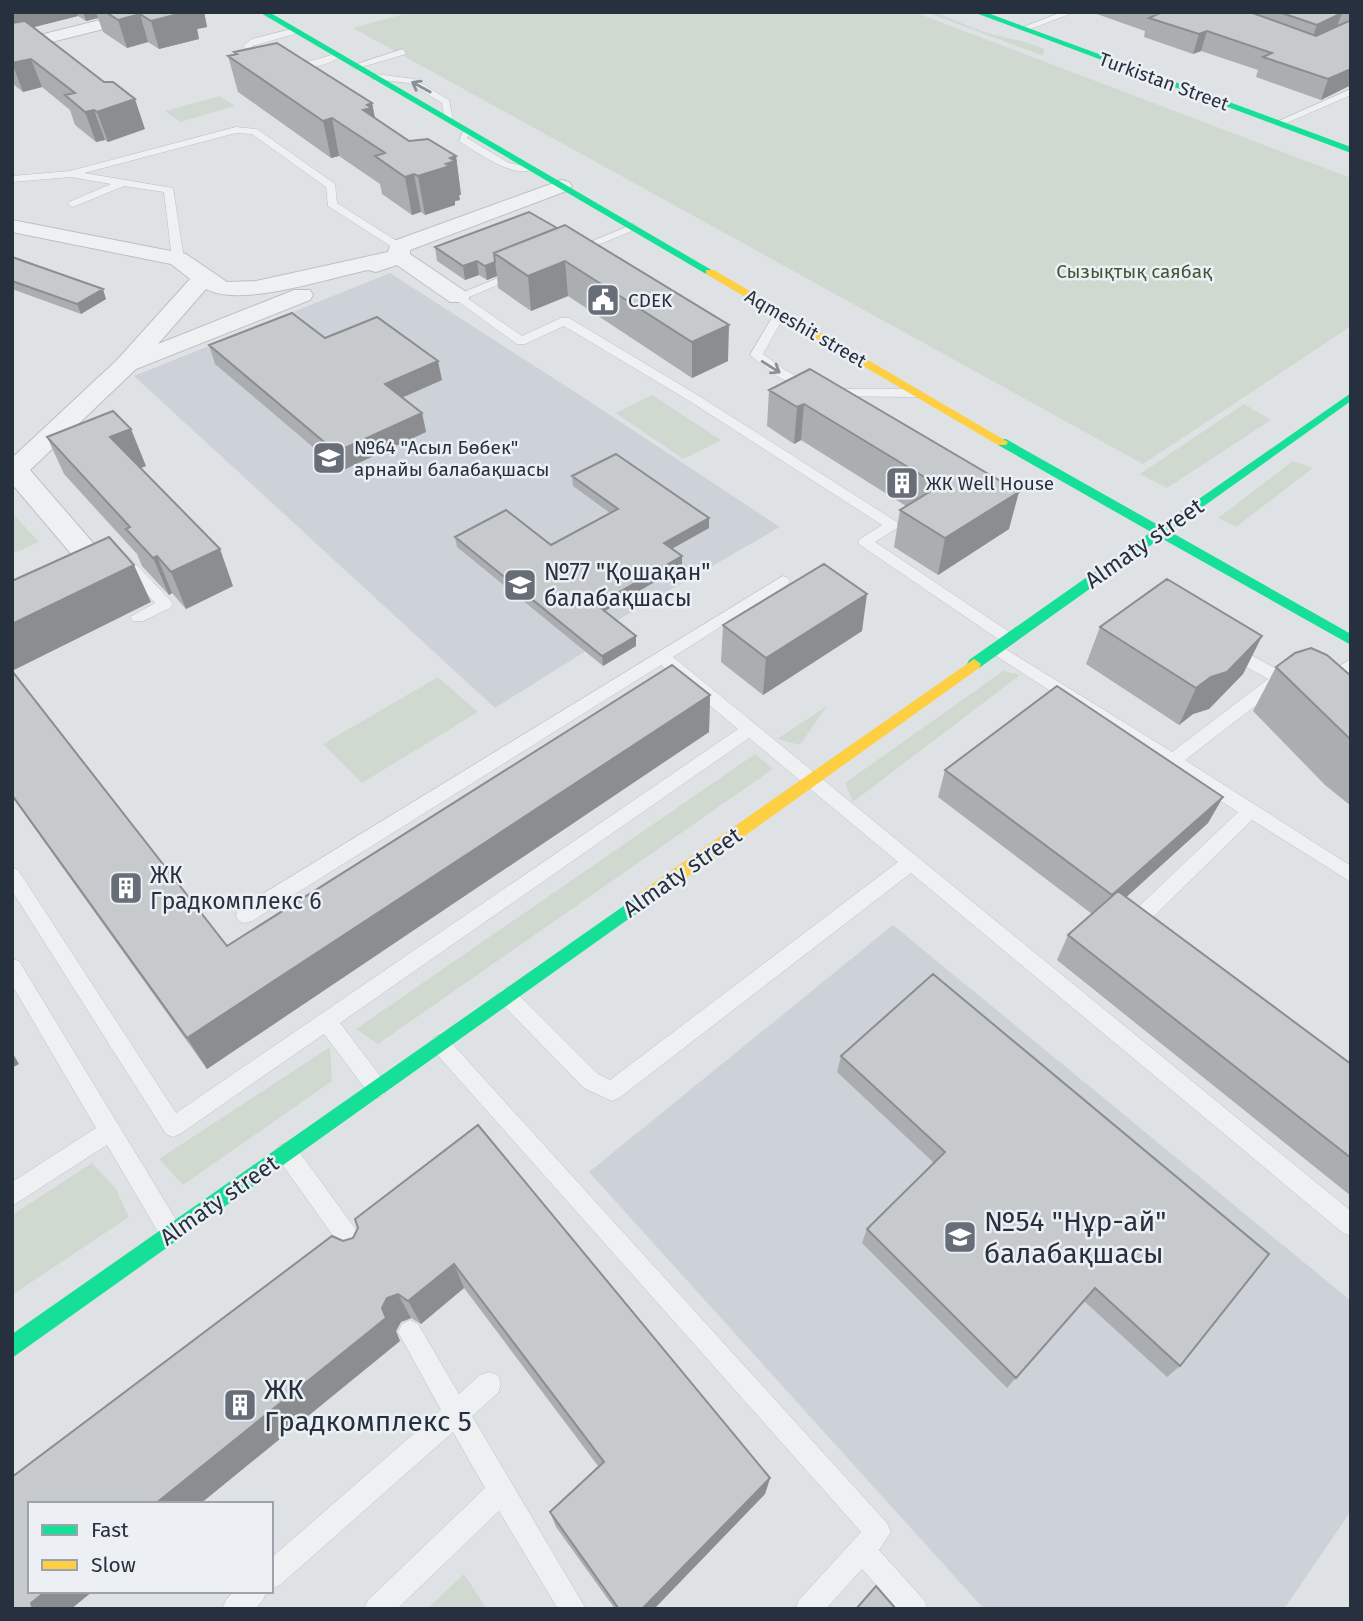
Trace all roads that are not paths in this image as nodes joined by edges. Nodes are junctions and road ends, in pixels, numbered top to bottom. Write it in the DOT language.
graph roads {
  1 [pos="153,12"];
  2 [pos="263,12"];
  3 [pos="977,12"];
  4 [pos="1071,12"];
  5 [pos="1022,29"];
  6 [pos="295,31"];
  7 [pos="12,47"];
  8 [pos="403,52"];
  9 [pos="338,56"];
  10 [pos="355,66"];
  11 [pos="1351,92"];
  12 [pos="1279,123"];
  13 [pos="1351,150"];
  14 [pos="70,174"];
  15 [pos="12,179"];
  16 [pos="122,183"];
  17 [pos="562,186"];
  18 [pos="73,204"];
  19 [pos="12,226"];
  20 [pos="633,228"];
  21 [pos="399,251"];
  22 [pos="567,253"];
  23 [pos="178,259"];
  24 [pos="531,268"];
  25 [pos="203,278"];
  26 [pos="458,297"];
  27 [pos="780,313"];
  28 [pos="126,365"];
  29 [pos="917,393"];
  30 [pos="1351,396"];
  31 [pos="1159,532"];
  32 [pos="92,559"];
  33 [pos="783,580"];
  34 [pos="12,596"];
  35 [pos="138,617"];
  36 [pos="1316,621"];
  37 [pos="1351,626"];
  38 [pos="1351,640"];
  39 [pos="1003,643"];
  40 [pos="1220,644"];
  41 [pos="662,657"];
  42 [pos="1351,664"];
  43 [pos="1279,679"];
  44 [pos="750,729"];
  45 [pos="1172,761"];
  46 [pos="810,781"];
  47 [pos="1250,811"];
  48 [pos="911,863"];
  49 [pos="12,875"];
  50 [pos="1351,875"];
  51 [pos="245,915"];
  52 [pos="1160,937"];
  53 [pos="12,967"];
  54 [pos="507,996"];
  55 [pos="326,1021"];
  56 [pos="440,1044"];
  57 [pos="377,1088"];
  58 [pos="111,1130"];
  59 [pos="287,1153"];
  60 [pos="12,1195"];
  61 [pos="1351,1225"];
  62 [pos="172,1234"];
  63 [pos="359,1253"];
  64 [pos="410,1332"];
  65 [pos="12,1347"];
  66 [pos="489,1384"];
  67 [pos="455,1412"];
  68 [pos="501,1491"];
  69 [pos="863,1550"];
  70 [pos="273,1574"];
  71 [pos="252,1593"];
  72 [pos="235,1609"];
  73 [pos="377,1609"];
  74 [pos="573,1609"];
  75 [pos="808,1609"];
  76 [pos="915,1609"];
  1 -- 7 [label="street"];
  2 -- 6 [label="main road, Aqmeshit street"];
  3 -- 5 [label="main road, Turkistan Street"];
  4 -- 5 [label="lane"];
  5 -- 12 [label="main road, Turkistan Street"];
  6 -- 9 [label="main road, Aqmeshit street"];
  6 -- 9 [label="lane"];
  8 -- 10 [label="lane"];
  9 -- 10 [label="main road, Aqmeshit street"];
  10 -- 17 [label="main road, Aqmeshit street"];
  11 -- 12 [label="lane"];
  12 -- 13 [label="main road, Turkistan Street"];
  14 -- 15 [label="lane"];
  14 -- 16 [label="lane"];
  14 -- 21 [label="lane"];
  16 -- 18 [label="lane"];
  16 -- 23 [label="lane"];
  17 -- 20 [label="main road, Aqmeshit street"];
  17 -- 21 [label="street"];
  19 -- 23 [label="street"];
  20 -- 22 [label="lane"];
  20 -- 27 [label="main road, Aqmeshit street"];
  21 -- 25 [label="street"];
  21 -- 26 [label="street"];
  21 -- 28 [label="street"];
  23 -- 25 [label="street"];
  24 -- 26 [label="lane"];
  25 -- 28 [label="street"];
  26 -- 39 [label="lane"];
  27 -- 29 [label="main road, Aqmeshit street"];
  27 -- 29 [label="lane, one-way"];
  28 -- 32 [label="street"];
  29 -- 31 [label="main road, Aqmeshit street"];
  30 -- 31 [label="main road, Almaty street"];
  31 -- 36 [label="main road, Aqmeshit street"];
  31 -- 39 [label="main road, Almaty street"];
  32 -- 34 [label="street"];
  32 -- 35 [label="lane"];
  33 -- 41 [label="lane"];
  36 -- 37 [label="lane"];
  36 -- 38 [label="main road, Aqmeshit street"];
  39 -- 45 [label="lane"];
  39 -- 46 [label="main road, Almaty street"];
  40 -- 43 [label="lane"];
  41 -- 44 [label="lane"];
  41 -- 51 [label="lane"];
  42 -- 43 [label="lane"];
  43 -- 45 [label="lane"];
  44 -- 46 [label="lane"];
  44 -- 55 [label="lane"];
  45 -- 47 [label="lane"];
  46 -- 48 [label="lane"];
  46 -- 54 [label="main road, Almaty street"];
  47 -- 50 [label="lane"];
  47 -- 52 [label="lane"];
  48 -- 54 [label="lane"];
  48 -- 61 [label="lane"];
  49 -- 55 [label="lane"];
  53 -- 58 [label="lane"];
  54 -- 56 [label="main road, Almaty street"];
  55 -- 57 [label="lane"];
  56 -- 57 [label="main road, Almaty street"];
  56 -- 69 [label="lane"];
  57 -- 59 [label="main road, Almaty street"];
  58 -- 60 [label="lane"];
  58 -- 62 [label="lane"];
  59 -- 62 [label="main road, Almaty street"];
  59 -- 63 [label="lane"];
  62 -- 65 [label="main road, Almaty street"];
  64 -- 67 [label="lane"];
  66 -- 67 [label="lane"];
  67 -- 68 [label="lane"];
  67 -- 70 [label="lane"];
  68 -- 73 [label="lane"];
  68 -- 74 [label="lane"];
  69 -- 75 [label="lane"];
  69 -- 76 [label="lane"];
  71 -- 72 [label="lane"];
}
